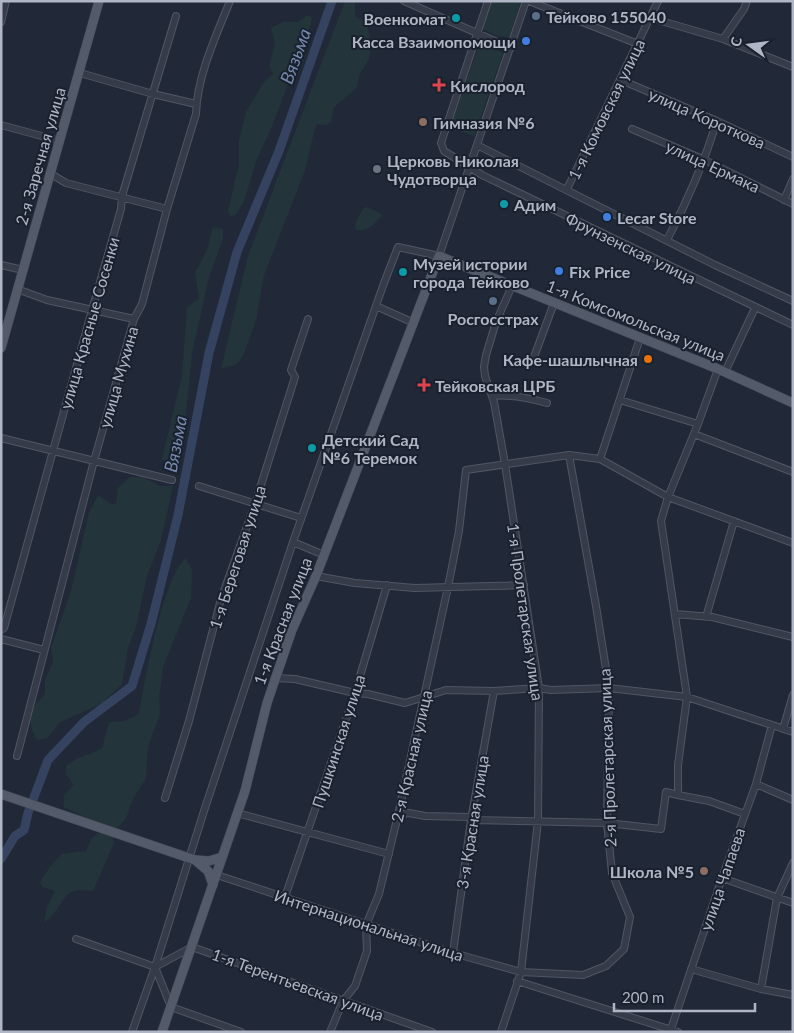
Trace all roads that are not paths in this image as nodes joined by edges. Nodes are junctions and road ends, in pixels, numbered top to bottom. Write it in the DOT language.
graph roads {
  1 [pos="6,1"];
  2 [pos="99,1"];
  3 [pos="230,1"];
  4 [pos="404,1"];
  5 [pos="488,1"];
  6 [pos="528,1"];
  7 [pos="658,1"];
  8 [pos="747,1"];
  9 [pos="176,16"];
  10 [pos="651,18"];
  11 [pos="1,22"];
  12 [pos="477,34"];
  13 [pos="723,39"];
  14 [pos="638,44"];
  15 [pos="511,48"];
  16 [pos="793,67"];
  17 [pos="80,73"];
  18 [pos="620,80"];
  19 [pos="153,94"];
  20 [pos="196,104"];
  21 [pos="717,121"];
  22 [pos="1,125"];
  23 [pos="632,129"];
  24 [pos="60,141"];
  25 [pos="477,145"];
  26 [pos="793,157"];
  27 [pos="704,160"];
  28 [pos="470,168"];
  29 [pos="51,174"];
  30 [pos="793,179"];
  31 [pos="568,189"];
  32 [pos="122,196"];
  33 [pos="784,200"];
  34 [pos="793,204"];
  35 [pos="167,209"];
  36 [pos="667,240"];
  37 [pos="439,256"];
  38 [pos="1,265"];
  39 [pos="23,270"];
  40 [pos="512,286"];
  41 [pos="17,290"];
  42 [pos="793,302"];
  43 [pos="554,303"];
  44 [pos="376,306"];
  45 [pos="755,308"];
  46 [pos="92,310"];
  47 [pos="308,318"];
  48 [pos="134,319"];
  49 [pos="414,323"];
  50 [pos="793,325"];
  51 [pos="640,338"];
  52 [pos="1,348"];
  53 [pos="530,360"];
  54 [pos="722,371"];
  55 [pos="492,396"];
  56 [pos="620,400"];
  57 [pos="547,403"];
  58 [pos="793,403"];
  59 [pos="698,424"];
  60 [pos="694,434"];
  61 [pos="1,438"];
  62 [pos="53,452"];
  63 [pos="569,454"];
  64 [pos="600,459"];
  65 [pos="94,461"];
  66 [pos="505,464"];
  67 [pos="793,472"];
  68 [pos="172,480"];
  69 [pos="198,486"];
  70 [pos="668,497"];
  71 [pos="255,504"];
  72 [pos="301,518"];
  73 [pos="734,522"];
  74 [pos="293,542"];
  75 [pos="793,543"];
  76 [pos="324,555"];
  77 [pos="316,576"];
  78 [pos="387,585"];
  79 [pos="524,585"];
  80 [pos="448,587"];
  81 [pos="675,614"];
  82 [pos="706,617"];
  83 [pos="1,630"];
  84 [pos="793,638"];
  85 [pos="1,639"];
  86 [pos="44,650"];
  87 [pos="275,678"];
  88 [pos="540,688"];
  89 [pos="609,688"];
  90 [pos="494,691"];
  91 [pos="355,693"];
  92 [pos="793,696"];
  93 [pos="687,697"];
  94 [pos="424,698"];
  95 [pos="772,725"];
  96 [pos="783,729"];
  97 [pos="793,732"];
  98 [pos="17,756"];
  99 [pos="756,784"];
  100 [pos="1,794"];
  101 [pos="678,794"];
  102 [pos="165,798"];
  103 [pos="793,800"];
  104 [pos="237,813"];
  105 [pos="745,814"];
  106 [pos="398,815"];
  107 [pos="471,819"];
  108 [pos="538,821"];
  109 [pos="607,823"];
  110 [pos="308,832"];
  111 [pos="389,854"];
  112 [pos="222,857"];
  113 [pos="193,859"];
  114 [pos="793,864"];
  115 [pos="216,875"];
  116 [pos="722,878"];
  117 [pos="213,885"];
  118 [pos="285,897"];
  119 [pos="777,898"];
  120 [pos="793,903"];
  121 [pos="366,925"];
  122 [pos="76,939"];
  123 [pos="192,947"];
  124 [pos="453,953"];
  125 [pos="155,967"];
  126 [pos="691,969"];
  127 [pos="522,972"];
  128 [pos="517,980"];
  129 [pos="761,989"];
  130 [pos="793,995"];
  131 [pos="343,1001"];
  132 [pos="171,1007"];
  133 [pos="670,1030"];
  134 [pos="132,1032"];
  135 [pos="162,1032"];
  136 [pos="241,1032"];
  137 [pos="330,1032"];
  138 [pos="432,1032"];
  139 [pos="501,1032"];
  140 [pos="678,1032"];
  1 -- 11 [label="street"];
  2 -- 17 [label="main road, 2-я Заречная улица"];
  3 -- 20 [label="street, улица Мухина"];
  4 -- 12 [label="street"];
  5 -- 12 [label="street"];
  6 -- 14 [label="street"];
  6 -- 15 [label="street"];
  7 -- 10 [label="street, 1-я Комовская улица"];
  8 -- 13 [label="street"];
  9 -- 19 [label="street, улица Красные Сосенки"];
  10 -- 13 [label="street"];
  10 -- 14 [label="street, 1-я Комовская улица"];
  12 -- 15 [label="street"];
  12 -- 28 [label="street, Фрунзенская улица"];
  13 -- 16 [label="street"];
  14 -- 18 [label="street, 1-я Комовская улица"];
  15 -- 25 [label="street"];
  17 -- 19 [label="street"];
  17 -- 24 [label="main road, 2-я Заречная улица"];
  18 -- 21 [label="street, улица Короткова"];
  18 -- 31 [label="street, 1-я Комовская улица"];
  19 -- 20 [label="street"];
  19 -- 32 [label="street, улица Красные Сосенки"];
  20 -- 35 [label="street, улица Мухина"];
  21 -- 26 [label="street, улица Короткова"];
  21 -- 27 [label="street"];
  22 -- 24 [label="street"];
  23 -- 27 [label="street, улица Ермака"];
  24 -- 29 [label="main road, 2-я Заречная улица"];
  25 -- 28 [label="street"];
  25 -- 31 [label="street, Фрунзенская улица"];
  27 -- 33 [label="street, улица Ермака"];
  27 -- 36 [label="street"];
  28 -- 37 [label="street"];
  28 -- 45 [label="street, Фрунзенская улица"];
  29 -- 32 [label="street"];
  29 -- 39 [label="main road, 2-я Заречная улица"];
  30 -- 33 [label="street"];
  31 -- 36 [label="street, Фрунзенская улица"];
  32 -- 35 [label="street"];
  32 -- 46 [label="street, улица Красные Сосенки"];
  33 -- 34 [label="street, улица Ермака"];
  35 -- 48 [label="street, улица Мухина"];
  36 -- 42 [label="street, Фрунзенская улица"];
  37 -- 40 [label="main road, 1-я Комсомольская улица"];
  37 -- 44 [label="street"];
  37 -- 49 [label="main road, 1-я Красная улица"];
  38 -- 39 [label="street"];
  39 -- 41 [label="main road, 2-я Заречная улица"];
  40 -- 43 [label="main road, 1-я Комсомольская улица"];
  40 -- 55 [label="street, 1-я Пролетарская улица"];
  41 -- 46 [label="street"];
  41 -- 52 [label="main road, 2-я Заречная улица"];
  43 -- 51 [label="main road, 1-я Комсомольская улица"];
  43 -- 53 [label="street"];
  44 -- 49 [label="street"];
  44 -- 72 [label="street"];
  45 -- 50 [label="street, Фрунзенская улица"];
  45 -- 54 [label="street"];
  46 -- 48 [label="street"];
  46 -- 62 [label="street, улица Красные Сосенки"];
  47 -- 71 [label="street, 1-я Береговая улица"];
  48 -- 65 [label="street, улица Мухина"];
  49 -- 76 [label="main road, 1-я Красная улица"];
  51 -- 54 [label="main road, 1-я Комсомольская улица"];
  51 -- 56 [label="street"];
  54 -- 58 [label="main road, 1-я Комсомольская улица"];
  54 -- 59 [label="street"];
  55 -- 57 [label="street"];
  55 -- 66 [label="street, 1-я Пролетарская улица"];
  56 -- 59 [label="street"];
  56 -- 64 [label="street"];
  59 -- 60 [label="street"];
  60 -- 67 [label="street"];
  60 -- 70 [label="street"];
  61 -- 62 [label="street"];
  62 -- 65 [label="street"];
  62 -- 83 [label="street, улица Красные Сосенки"];
  63 -- 64 [label="street"];
  63 -- 66 [label="street"];
  63 -- 89 [label="street, 2-я Пролетарская улица"];
  64 -- 70 [label="street"];
  65 -- 68 [label="street"];
  65 -- 86 [label="street, улица Мухина"];
  66 -- 79 [label="street, 1-я Пролетарская улица"];
  66 -- 80 [label="street, 2-я Красная улица"];
  69 -- 71 [label="street"];
  70 -- 73 [label="street"];
  70 -- 81 [label="street"];
  71 -- 72 [label="street"];
  71 -- 102 [label="street, 1-я Береговая улица"];
  72 -- 74 [label="street"];
  73 -- 75 [label="street"];
  73 -- 82 [label="street"];
  74 -- 76 [label="street"];
  74 -- 113 [label="street"];
  76 -- 77 [label="main road, 1-я Красная улица"];
  77 -- 78 [label="street"];
  77 -- 87 [label="main road, 1-я Красная улица"];
  78 -- 80 [label="street"];
  78 -- 91 [label="street, Пушкинская улица"];
  79 -- 80 [label="street"];
  79 -- 88 [label="street, 1-я Пролетарская улица"];
  80 -- 94 [label="street, 2-я Красная улица"];
  81 -- 82 [label="street"];
  81 -- 93 [label="street"];
  82 -- 84 [label="street"];
  85 -- 86 [label="street"];
  86 -- 98 [label="street, улица Мухина"];
  87 -- 91 [label="street"];
  87 -- 104 [label="main road, 1-я Красная улица"];
  88 -- 89 [label="street"];
  88 -- 90 [label="street"];
  88 -- 108 [label="street, 1-я Пролетарская улица"];
  89 -- 93 [label="street"];
  89 -- 109 [label="street, 2-я Пролетарская улица"];
  90 -- 94 [label="street"];
  90 -- 107 [label="street, 3-я Красная улица"];
  91 -- 94 [label="street"];
  91 -- 110 [label="street, Пушкинская улица"];
  92 -- 96 [label="street"];
  93 -- 95 [label="street"];
  93 -- 101 [label="street"];
  94 -- 106 [label="street, 2-я Красная улица"];
  95 -- 96 [label="street"];
  95 -- 99 [label="street, улица Чапаева"];
  96 -- 97 [label="street"];
  99 -- 103 [label="street"];
  99 -- 105 [label="street, улица Чапаева"];
  100 -- 113 [label="main road"];
  101 -- 105 [label="street"];
  101 -- 109 [label="street"];
  104 -- 110 [label="street"];
  104 -- 112 [label="main road, 1-я Красная улица"];
  105 -- 116 [label="street, улица Чапаева"];
  106 -- 107 [label="street"];
  106 -- 111 [label="street, 2-я Красная улица"];
  107 -- 108 [label="street"];
  107 -- 124 [label="street, 3-я Красная улица"];
  108 -- 109 [label="street"];
  108 -- 127 [label="street, 1-я Пролетарская улица"];
  109 -- 127 [label="street, 2-я Пролетарская улица"];
  110 -- 111 [label="street"];
  110 -- 118 [label="street, Пушкинская улица"];
  111 -- 121 [label="street, 2-я Красная улица"];
  112 -- 113 [label="main road"];
  112 -- 115 [label="main road, 1-я Красная улица"];
  113 -- 117 [label="main road"];
  113 -- 125 [label="street"];
  114 -- 119 [label="street"];
  115 -- 117 [label="main road, 1-я Красная улица"];
  115 -- 118 [label="street, Интернациональная улица"];
  116 -- 119 [label="street"];
  116 -- 126 [label="street, улица Чапаева"];
  117 -- 123 [label="main road, 1-я Красная улица"];
  118 -- 121 [label="street, Интернациональная улица"];
  119 -- 120 [label="street"];
  119 -- 129 [label="street"];
  121 -- 124 [label="street, Интернациональная улица"];
  121 -- 131 [label="street, 2-я Красная улица"];
  122 -- 125 [label="street"];
  123 -- 125 [label="street"];
  123 -- 131 [label="street, 1-я Терентьевская улица"];
  123 -- 132 [label="main road, 1-я Красная улица"];
  124 -- 127 [label="street, Интернациональная улица"];
  125 -- 132 [label="street"];
  125 -- 134 [label="street"];
  126 -- 129 [label="street"];
  126 -- 133 [label="street, улица Чапаева"];
  127 -- 128 [label="street, 1-я Пролетарская улица"];
  128 -- 133 [label="street"];
  128 -- 139 [label="street, 1-я Пролетарская улица"];
  129 -- 130 [label="street"];
  131 -- 137 [label="street, 2-я Красная улица"];
  131 -- 138 [label="street, 1-я Терентьевская улица"];
  132 -- 135 [label="main road, 1-я Красная улица"];
  132 -- 136 [label="street"];
  133 -- 140 [label="street"];
}
